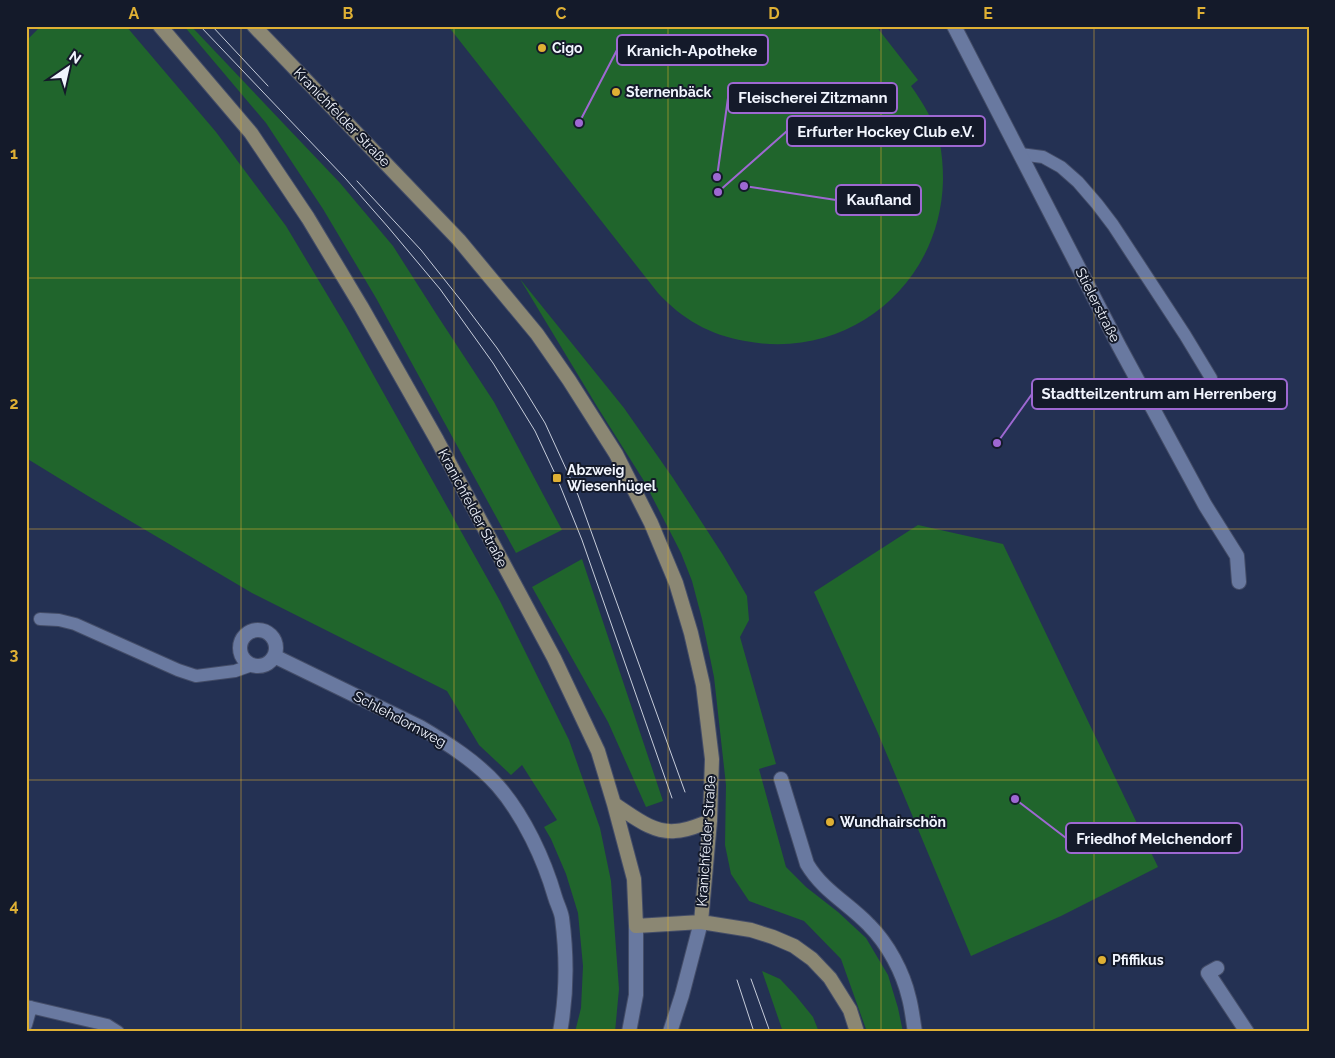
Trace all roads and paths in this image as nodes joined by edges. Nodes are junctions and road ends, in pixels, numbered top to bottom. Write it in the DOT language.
graph roads {
  1 [pos="160,26"];
  2 [pos="254,26"];
  3 [pos="954,26"];
  4 [pos="1020,154"];
  5 [pos="1211,378"];
  6 [pos="1239,582"];
  7 [pos="40,619"];
  8 [pos="274,656"];
  9 [pos="252,665"];
  10 [pos="781,779"];
  11 [pos="614,804"];
  12 [pos="710,821"];
  13 [pos="701,922"];
  14 [pos="636,926"];
  15 [pos="1217,968"];
  16 [pos="29,1006"];
  17 [pos="26,1025"];
  18 [pos="118,1032"];
  19 [pos="560,1032"];
  20 [pos="629,1032"];
  21 [pos="670,1032"];
  22 [pos="857,1032"];
  23 [pos="915,1032"];
  24 [pos="1247,1032"];
  1 -- 11 [label="main road, Kranichfelder Straße"];
  2 -- 12 [label="main road, Kranichfelder Straße"];
  3 -- 4 [label="street, Stielerstraße"];
  4 -- 5 [label="lane"];
  4 -- 6 [label="street, Stielerstraße"];
  7 -- 9 [label="lane"];
  8 -- 9 [label="street"];
  8 -- 9 [label="street"];
  8 -- 19 [label="street, Schlehdornweg"];
  10 -- 23 [label="street"];
  11 -- 12 [label="main road"];
  11 -- 14 [label="main road, Kranichfelder Straße"];
  12 -- 13 [label="main road, Kranichfelder Straße"];
  13 -- 14 [label="main road, Kranichfelder Straße"];
  13 -- 21 [label="street"];
  13 -- 22 [label="main road"];
  14 -- 20 [label="street"];
  15 -- 24 [label="street"];
  16 -- 17 [label="lane"];
  16 -- 18 [label="lane"];
}
